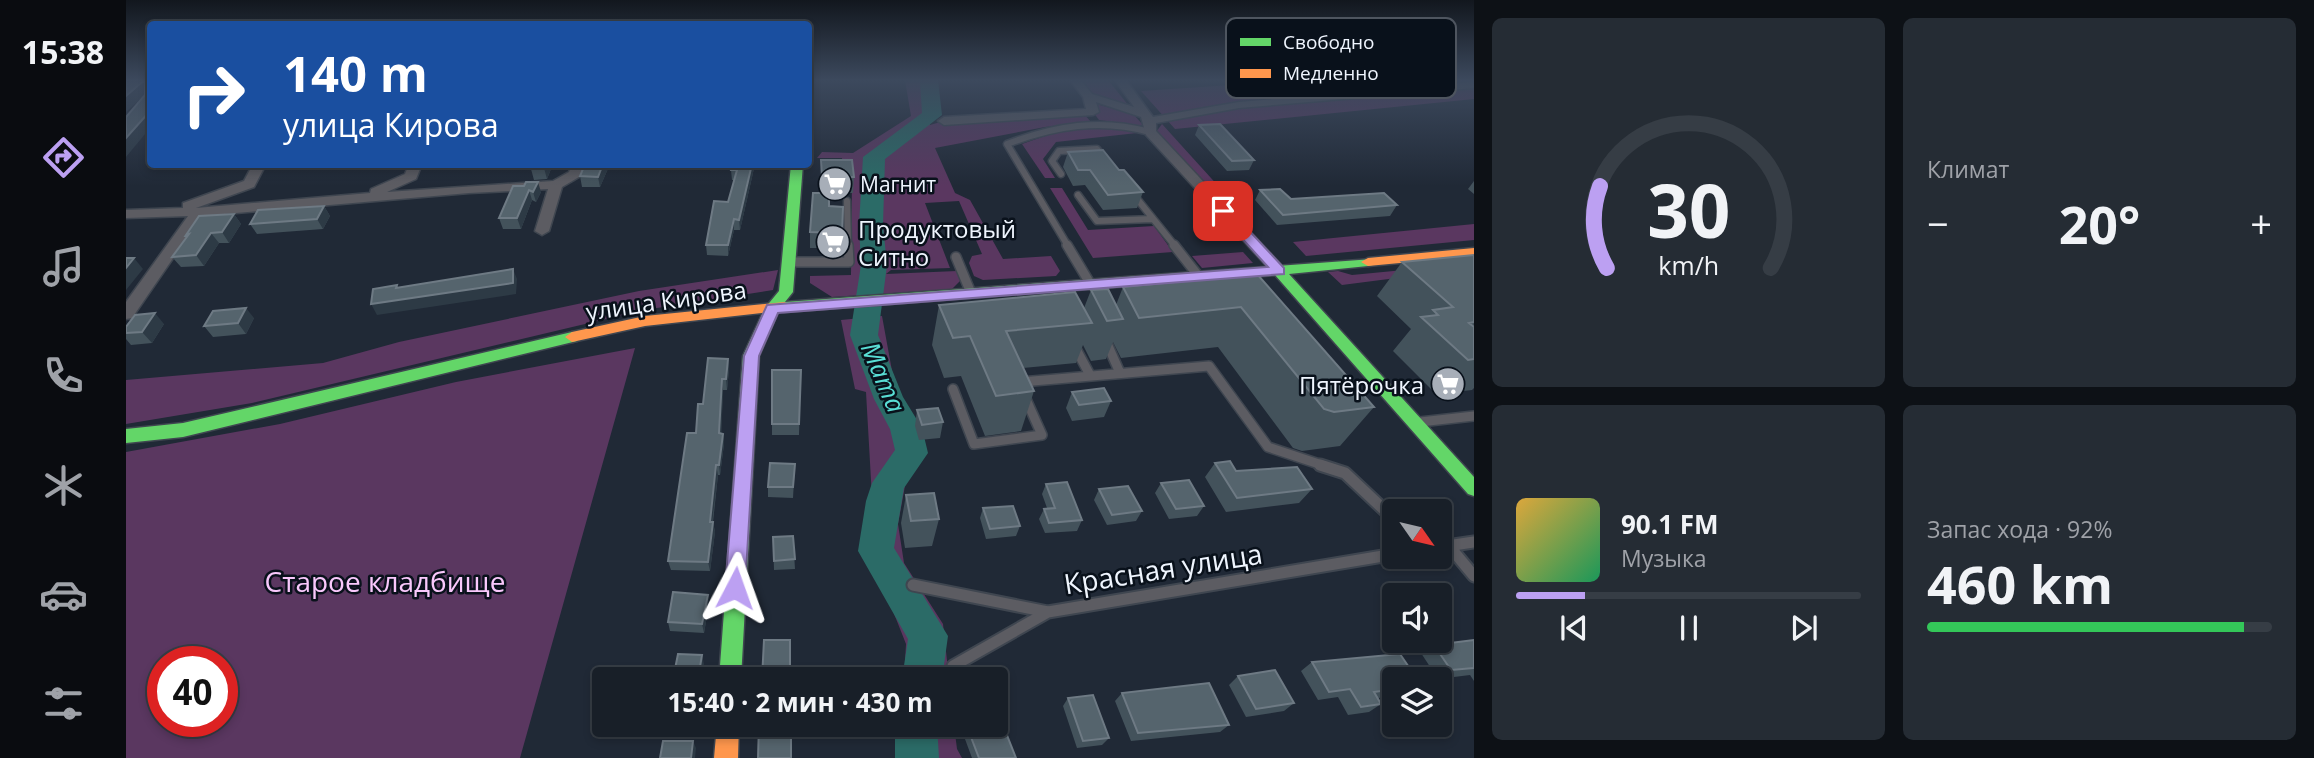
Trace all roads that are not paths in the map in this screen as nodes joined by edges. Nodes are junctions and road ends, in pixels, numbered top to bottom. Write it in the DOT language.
graph roads {
  1 [pos="1037,115"];
  2 [pos="1133,115"];
  3 [pos="1144,115"];
  4 [pos="1183,115"];
  5 [pos="944,121"];
  6 [pos="1148,122"];
  7 [pos="258,168"];
  8 [pos="414,168"];
  9 [pos="577,168"];
  10 [pos="797,168"];
  11 [pos="1113,169"];
  12 [pos="1061,174"];
  13 [pos="556,185"];
  14 [pos="1129,189"];
  15 [pos="1078,195"];
  16 [pos="360,199"];
  17 [pos="847,201"];
  18 [pos="174,211"];
  19 [pos="198,212"];
  20 [pos="126,214"];
  21 [pos="1153,219"];
  22 [pos="542,232"];
  23 [pos="1470,256"];
  24 [pos="956,257"];
  25 [pos="788,262"];
  26 [pos="1279,271"];
  27 [pos="1200,278"];
  28 [pos="1085,288"];
  29 [pos="971,293"];
  30 [pos="772,308"];
  31 [pos="126,314"];
  32 [pos="1100,328"];
  33 [pos="1072,341"];
  34 [pos="1120,373"];
  35 [pos="1090,375"];
  36 [pos="953,389"];
  37 [pos="1474,416"];
  38 [pos="1415,423"];
  39 [pos="126,436"];
  40 [pos="1474,489"];
  41 [pos="1382,508"];
  42 [pos="1474,542"];
  43 [pos="1452,545"];
  44 [pos="1452,553"];
  45 [pos="1382,556"];
  46 [pos="1474,576"];
  47 [pos="913,585"];
  48 [pos="1048,612"];
  49 [pos="953,666"];
  50 [pos="731,667"];
  51 [pos="727,737"];
  52 [pos="726,758"];
  1 -- 5 [label="street"];
  2 -- 6 [label="street"];
  3 -- 6 [label="street"];
  4 -- 6 [label="street"];
  6 -- 26 [label="street"];
  6 -- 28 [label="lane"];
  7 -- 18 [label="street"];
  8 -- 16 [label="street"];
  9 -- 13 [label="street"];
  10 -- 25 [label="main road"];
  11 -- 12 [label="lane"];
  13 -- 16 [label="street"];
  13 -- 22 [label="street"];
  14 -- 21 [label="lane"];
  15 -- 21 [label="lane"];
  16 -- 19 [label="street"];
  17 -- 25 [label="lane"];
  18 -- 19 [label="street"];
  18 -- 20 [label="street"];
  19 -- 31 [label="street"];
  21 -- 27 [label="lane"];
  23 -- 26 [label="main road, улица Кирова"];
  24 -- 29 [label="lane"];
  25 -- 30 [label="main road"];
  26 -- 27 [label="main road, улица Кирова"];
  26 -- 38 [label="main road"];
  27 -- 28 [label="main road, улица Кирова"];
  28 -- 29 [label="main road, улица Кирова"];
  29 -- 30 [label="main road, улица Кирова"];
  30 -- 39 [label="main road, улица Кирова"];
  30 -- 50 [label="main road"];
  32 -- 34 [label="lane"];
  33 -- 35 [label="lane"];
  34 -- 35 [label="lane"];
  34 -- 41 [label="lane"];
  35 -- 36 [label="lane"];
  37 -- 38 [label="lane"];
  38 -- 40 [label="main road"];
  42 -- 43 [label="lane"];
  44 -- 46 [label="lane"];
  45 -- 48 [label="lane, Красная улица"];
  47 -- 48 [label="lane"];
  48 -- 49 [label="lane, Красная улица"];
  51 -- 52 [label="main road"];
}
